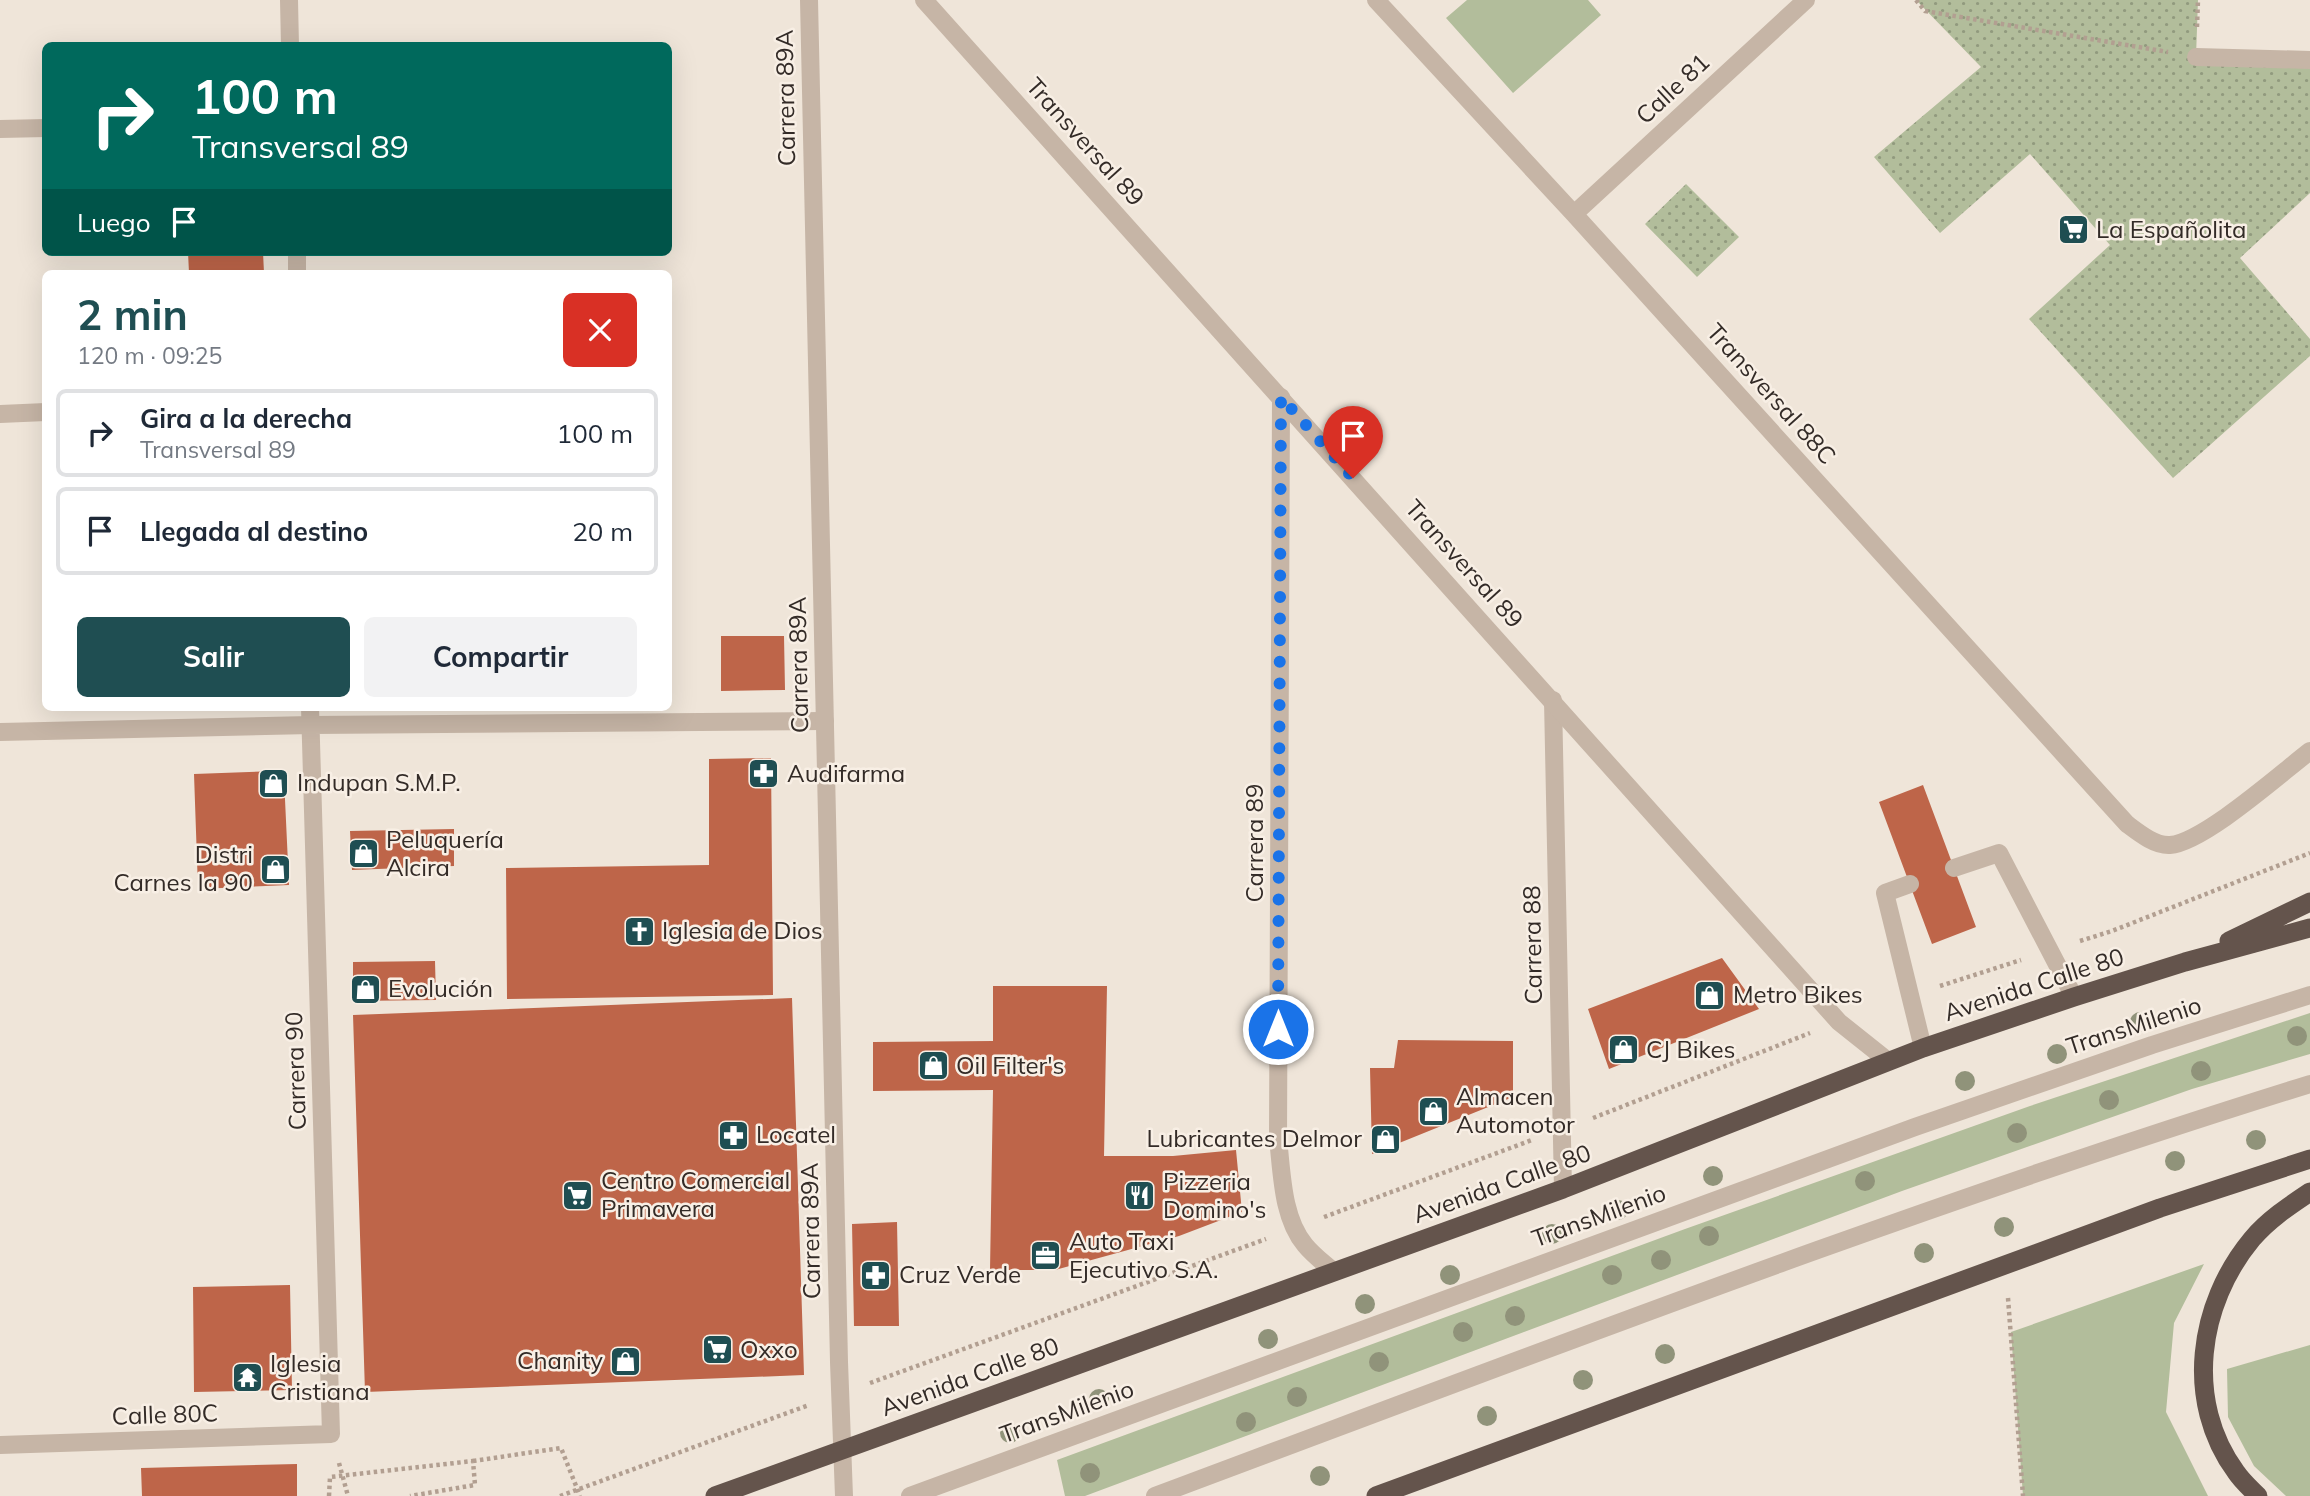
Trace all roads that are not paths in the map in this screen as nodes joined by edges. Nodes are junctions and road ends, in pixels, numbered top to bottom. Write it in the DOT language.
graph roads {
  1 [pos="289,0"];
  2 [pos="809,0"];
  3 [pos="924,0"];
  4 [pos="1376,0"];
  5 [pos="1806,0"];
  6 [pos="290,42"];
  7 [pos="2196,57"];
  8 [pos="2310,60"];
  9 [pos="42,128"];
  10 [pos="0,129"];
  11 [pos="1574,214"];
  12 [pos="1281,397"];
  13 [pos="42,412"];
  14 [pos="0,414"];
  15 [pos="1553,700"];
  16 [pos="567,714"];
  17 [pos="310,716"];
  18 [pos="825,721"];
  19 [pos="0,732"];
  20 [pos="2310,751"];
  21 [pos="1954,868"];
  22 [pos="1910,884"];
  23 [pos="2310,902"];
  24 [pos="2310,928"];
  25 [pos="2185,962"];
  26 [pos="2310,995"];
  27 [pos="2074,997"];
  28 [pos="1923,1048"];
  29 [pos="1888,1061"];
  30 [pos="2310,1084"];
  31 [pos="2310,1159"];
  32 [pos="1563,1189"];
  33 [pos="2310,1192"];
  34 [pos="1334,1272"];
  35 [pos="331,1434"];
  36 [pos="0,1445"];
  37 [pos="841,1450"];
  38 [pos="715,1496"];
  39 [pos="844,1496"];
  40 [pos="910,1496"];
  41 [pos="1155,1496"];
  42 [pos="1376,1496"];
  43 [pos="2258,1496"];
  1 -- 6 [label="street"];
  2 -- 18 [label="street, Carrera 89A"];
  3 -- 12 [label="street, Transversal 89"];
  4 -- 11 [label="street, Transversal 88C"];
  5 -- 11 [label="street, Calle 81"];
  7 -- 8 [label="street"];
  9 -- 10 [label="street"];
  11 -- 20 [label="street, Transversal 88C"];
  12 -- 15 [label="street, Transversal 89"];
  12 -- 34 [label="street, Carrera 89"];
  13 -- 14 [label="street"];
  15 -- 29 [label="street, Transversal 89"];
  15 -- 32 [label="street, Carrera 88"];
  16 -- 17 [label="street"];
  16 -- 18 [label="street"];
  17 -- 19 [label="street"];
  17 -- 35 [label="street, Carrera 90"];
  18 -- 37 [label="street, Carrera 89A"];
  21 -- 27 [label="street"];
  22 -- 28 [label="street"];
  23 -- 25 [label="highway"];
  24 -- 25 [label="highway, Avenida Calle 80"];
  25 -- 27 [label="highway, Avenida Calle 80"];
  26 -- 40 [label="street, TransMilenio"];
  27 -- 28 [label="highway, Avenida Calle 80"];
  28 -- 29 [label="highway, Avenida Calle 80"];
  29 -- 32 [label="highway, Avenida Calle 80"];
  30 -- 41 [label="street"];
  31 -- 42 [label="highway"];
  32 -- 34 [label="highway, Avenida Calle 80"];
  33 -- 43 [label="highway"];
  34 -- 37 [label="highway, Avenida Calle 80"];
  35 -- 36 [label="street, Calle 80C"];
  37 -- 38 [label="highway, Avenida Calle 80"];
  37 -- 39 [label="street, Carrera 89A"];
}
